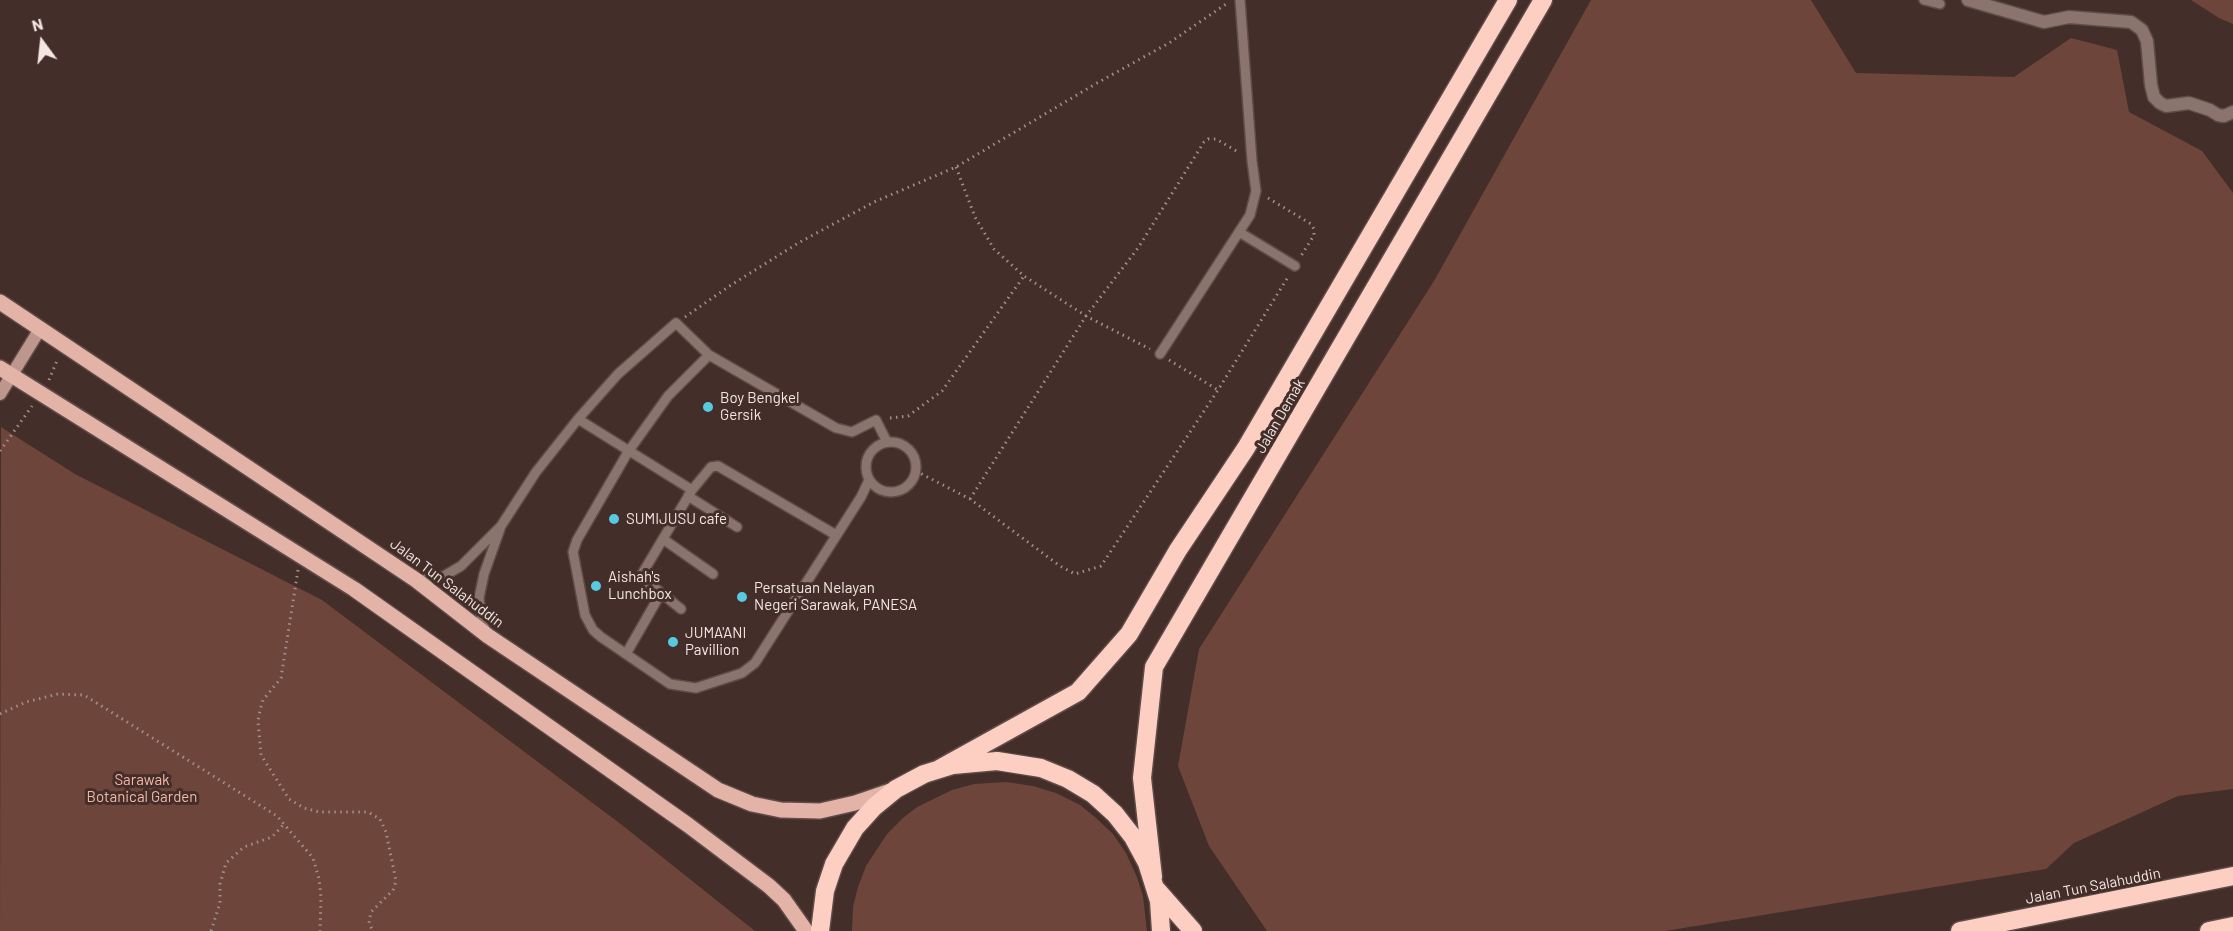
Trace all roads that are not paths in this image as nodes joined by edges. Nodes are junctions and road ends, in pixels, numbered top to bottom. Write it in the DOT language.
graph roads {
  1 [pos="1240,0"];
  2 [pos="1508,0"];
  3 [pos="1543,0"];
  4 [pos="1924,0"];
  5 [pos="1968,0"];
  6 [pos="1940,4"];
  7 [pos="2233,112"];
  8 [pos="1239,232"];
  9 [pos="1295,266"];
  10 [pos="0,302"];
  11 [pos="40,329"];
  12 [pos="1160,354"];
  13 [pos="710,355"];
  14 [pos="6,372"];
  15 [pos="0,393"];
  16 [pos="578,419"];
  17 [pos="887,442"];
  18 [pos="628,452"];
  19 [pos="869,480"];
  20 [pos="690,493"];
  21 [pos="501,526"];
  22 [pos="736,527"];
  23 [pos="836,535"];
  24 [pos="663,539"];
  25 [pos="713,574"];
  26 [pos="416,580"];
  27 [pos="661,593"];
  28 [pos="681,609"];
  29 [pos="488,636"];
  30 [pos="626,654"];
  31 [pos="939,769"];
  32 [pos="896,789"];
  33 [pos="2233,876"];
  34 [pos="1154,883"];
  35 [pos="2233,927"];
  36 [pos="806,931"];
  37 [pos="820,931"];
  38 [pos="1161,931"];
  39 [pos="1192,931"];
  40 [pos="1960,931"];
  41 [pos="2209,931"];
  1 -- 8 [label="lane"];
  2 -- 31 [label="highway, Jalan Demak"];
  3 -- 34 [label="highway, Jalan Demak"];
  4 -- 6 [label="lane"];
  5 -- 7 [label="street"];
  8 -- 9 [label="lane"];
  8 -- 12 [label="lane"];
  10 -- 11 [label="main road, Jalan Tun Salahuddin"];
  11 -- 14 [label="street"];
  11 -- 26 [label="main road, Jalan Tun Salahuddin"];
  13 -- 16 [label="lane"];
  13 -- 17 [label="lane"];
  13 -- 18 [label="lane"];
  14 -- 15 [label="street"];
  14 -- 36 [label="main road"];
  16 -- 18 [label="lane"];
  16 -- 21 [label="lane"];
  17 -- 19 [label="lane"];
  17 -- 19 [label="lane"];
  18 -- 20 [label="lane"];
  18 -- 30 [label="lane"];
  19 -- 23 [label="lane"];
  20 -- 22 [label="lane"];
  20 -- 23 [label="lane"];
  20 -- 24 [label="lane"];
  21 -- 26 [label="lane"];
  21 -- 29 [label="lane"];
  23 -- 30 [label="lane"];
  24 -- 25 [label="lane"];
  24 -- 27 [label="lane"];
  26 -- 29 [label="main road, Jalan Tun Salahuddin"];
  27 -- 28 [label="lane"];
  27 -- 30 [label="lane"];
  29 -- 32 [label="main road, Jalan Tun Salahuddin"];
  31 -- 32 [label="highway"];
  31 -- 34 [label="highway"];
  32 -- 37 [label="highway"];
  33 -- 40 [label="highway, Jalan Tun Salahuddin"];
  34 -- 38 [label="highway, Jalan Demak"];
  34 -- 39 [label="highway"];
  35 -- 41 [label="highway"];
}
